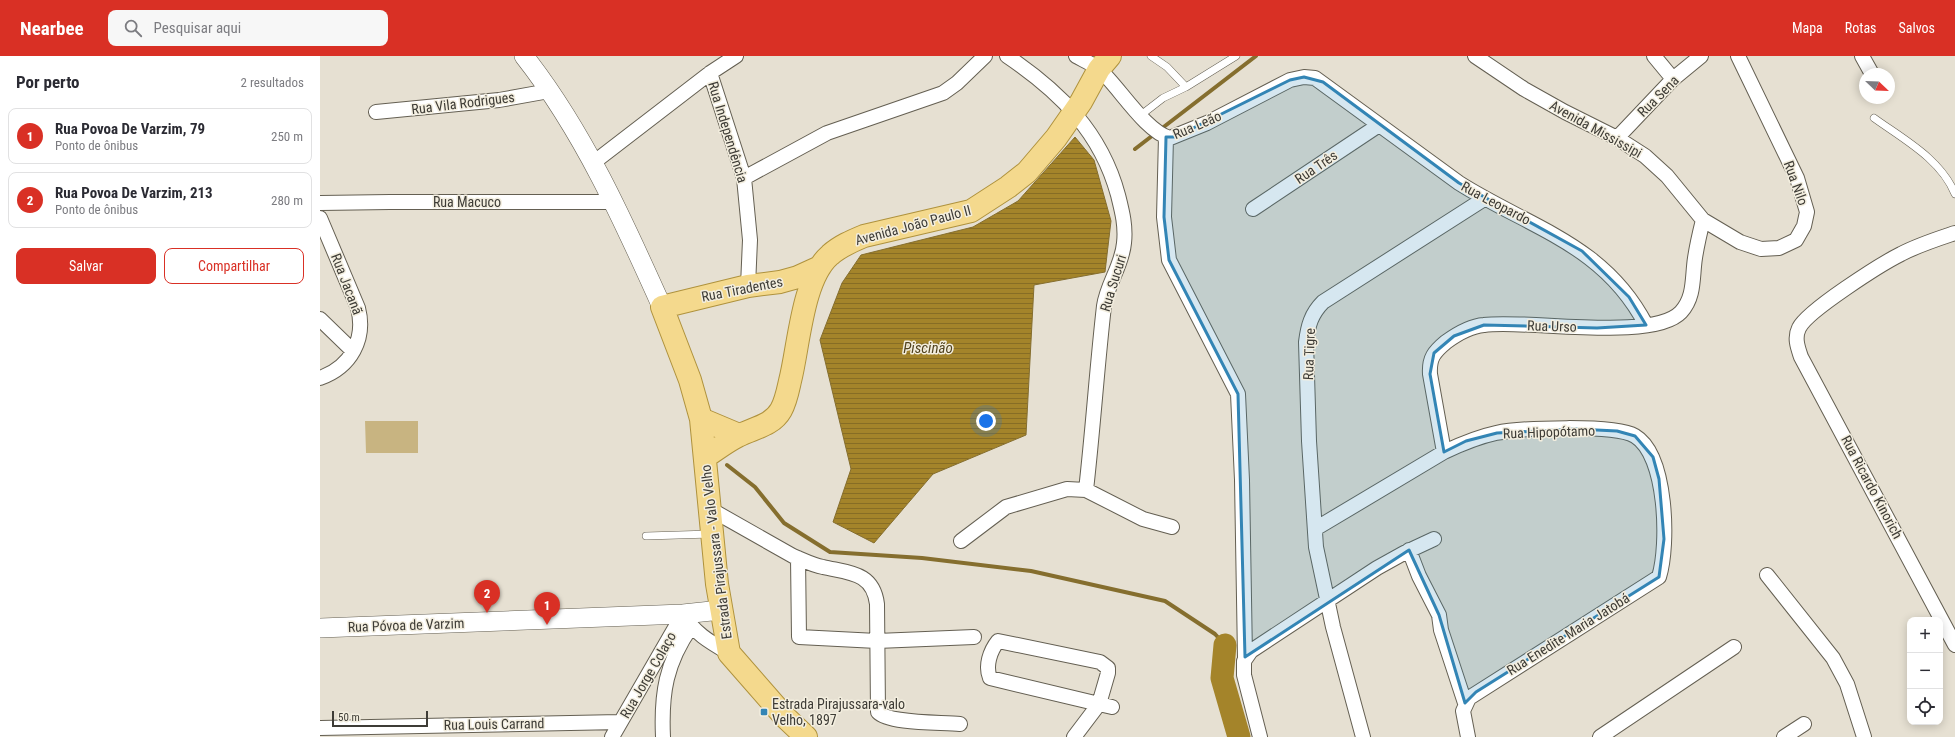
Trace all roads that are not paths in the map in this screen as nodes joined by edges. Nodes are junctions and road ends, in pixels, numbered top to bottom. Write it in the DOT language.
graph roads {
  1 [pos="524,56"];
  2 [pos="985,56"];
  3 [pos="1007,56"];
  4 [pos="1076,56"];
  5 [pos="1151,56"];
  6 [pos="1236,56"];
  7 [pos="1475,56"];
  8 [pos="1654,56"];
  9 [pos="1701,56"];
  10 [pos="1738,56"];
  11 [pos="1862,56"];
  12 [pos="733,57"];
  13 [pos="1101,68"];
  14 [pos="1869,68"];
  15 [pos="710,73"];
  16 [pos="1315,78"];
  17 [pos="1673,79"];
  18 [pos="1186,87"];
  19 [pos="549,91"];
  20 [pos="1077,107"];
  21 [pos="376,112"];
  22 [pos="1141,115"];
  23 [pos="1874,118"];
  24 [pos="1379,125"];
  25 [pos="1166,137"];
  26 [pos="1617,138"];
  27 [pos="593,164"];
  28 [pos="744,178"];
  29 [pos="1955,194"];
  30 [pos="1484,199"];
  31 [pos="614,202"];
  32 [pos="320,203"];
  33 [pos="1253,209"];
  34 [pos="320,218"];
  35 [pos="1703,220"];
  36 [pos="1955,233"];
  37 [pos="820,266"];
  38 [pos="786,280"];
  39 [pos="748,286"];
  40 [pos="662,307"];
  41 [pos="804,309"];
  42 [pos="320,319"];
  43 [pos="1646,325"];
  44 [pos="353,352"];
  45 [pos="320,378"];
  46 [pos="701,419"];
  47 [pos="739,435"];
  48 [pos="1444,452"];
  49 [pos="705,457"];
  50 [pos="1086,490"];
  51 [pos="710,509"];
  52 [pos="1172,527"];
  53 [pos="1314,529"];
  54 [pos="711,534"];
  55 [pos="646,536"];
  56 [pos="1434,539"];
  57 [pos="961,541"];
  58 [pos="1410,550"];
  59 [pos="798,558"];
  60 [pos="1660,576"];
  61 [pos="1767,576"];
  62 [pos="1327,602"];
  63 [pos="721,610"];
  64 [pos="687,620"];
  65 [pos="320,628"];
  66 [pos="974,637"];
  67 [pos="877,641"];
  68 [pos="1955,645"];
  69 [pos="1734,647"];
  70 [pos="729,653"];
  71 [pos="1245,657"];
  72 [pos="1465,703"];
  73 [pos="1106,706"];
  74 [pos="620,722"];
  75 [pos="960,724"];
  76 [pos="1804,724"];
  77 [pos="320,728"];
  78 [pos="612,737"];
  79 [pos="663,737"];
  80 [pos="806,737"];
  81 [pos="1074,737"];
  82 [pos="1260,737"];
  83 [pos="1363,737"];
  84 [pos="1468,737"];
  85 [pos="1600,737"];
  86 [pos="1784,737"];
  87 [pos="1864,737"];
  1 -- 19 [label="main road"];
  2 -- 28 [label="street"];
  3 -- 20 [label="street, Rua Sucuri"];
  4 -- 13 [label="street, Rua Leão"];
  5 -- 18 [label="lane"];
  6 -- 18 [label="lane"];
  7 -- 26 [label="street, Avenida Mississipi"];
  8 -- 17 [label="street"];
  9 -- 17 [label="street, Rua Sena"];
  10 -- 35 [label="street, Rua Nilo"];
  11 -- 14 [label="street"];
  12 -- 15 [label="street"];
  13 -- 20 [label="main road, Avenida João Paulo II"];
  13 -- 22 [label="street, Rua Leão"];
  15 -- 27 [label="street"];
  15 -- 28 [label="street, Rua Independência"];
  16 -- 24 [label="street, Rua Leopardo"];
  16 -- 25 [label="street, Rua Leão"];
  17 -- 26 [label="street, Rua Sena"];
  18 -- 22 [label="lane"];
  19 -- 21 [label="street, Rua Vila Rodrigues"];
  19 -- 27 [label="main road"];
  20 -- 37 [label="main road, Avenida João Paulo II"];
  20 -- 50 [label="street, Rua Sucuri"];
  22 -- 25 [label="street, Rua Leão"];
  23 -- 29 [label="lane"];
  24 -- 30 [label="street, Rua Leopardo"];
  24 -- 33 [label="street, Rua Três"];
  25 -- 71 [label="street"];
  26 -- 35 [label="street, Avenida Mississipi"];
  27 -- 31 [label="main road"];
  28 -- 39 [label="street, Rua Independência"];
  30 -- 43 [label="street, Rua Leopardo"];
  30 -- 53 [label="street, Rua Tigre"];
  31 -- 32 [label="street, Rua Macuco"];
  31 -- 40 [label="main road"];
  34 -- 44 [label="street, Rua Jacanã"];
  35 -- 43 [label="street, Rua Urso"];
  36 -- 68 [label="street, Rua Ricardo Kinorich"];
  37 -- 38 [label="main road, Rua Tiradentes"];
  37 -- 41 [label="main road, Avenida João Paulo II"];
  38 -- 39 [label="main road, Rua Tiradentes"];
  38 -- 41 [label="main road"];
  39 -- 40 [label="main road, Rua Tiradentes"];
  40 -- 46 [label="main road, Estrada Pirajussara - Valo Velho"];
  41 -- 47 [label="main road, Avenida João Paulo II"];
  42 -- 44 [label="street"];
  43 -- 48 [label="street, Rua Urso"];
  44 -- 45 [label="street"];
  46 -- 47 [label="main road"];
  46 -- 49 [label="main road, Estrada Pirajussara - Valo Velho"];
  47 -- 49 [label="main road, Avenida João Paulo II"];
  48 -- 53 [label="street, Rua Hipopótamo"];
  48 -- 60 [label="street, Rua Hipopótamo"];
  49 -- 51 [label="main road, Estrada Pirajussara - Valo Velho"];
  50 -- 52 [label="street"];
  50 -- 57 [label="street"];
  51 -- 54 [label="main road, Estrada Pirajussara - Valo Velho"];
  51 -- 59 [label="street"];
  53 -- 62 [label="street, Rua Tigre"];
  54 -- 55 [label="lane"];
  54 -- 63 [label="main road, Estrada Pirajussara - Valo Velho"];
  56 -- 58 [label="street"];
  58 -- 62 [label="street"];
  58 -- 72 [label="street"];
  59 -- 67 [label="street"];
  59 -- 67 [label="street"];
  60 -- 72 [label="street, Rua Enedite Maria Jatobá"];
  61 -- 87 [label="street"];
  62 -- 71 [label="street"];
  62 -- 83 [label="street, Rua Tigre"];
  63 -- 64 [label="main road, Rua Póvoa de Varzim"];
  63 -- 70 [label="main road, Estrada Pirajussara - Valo Velho"];
  64 -- 65 [label="main road, Rua Póvoa de Varzim"];
  64 -- 70 [label="street"];
  64 -- 74 [label="street, Rua Jorge Colaço"];
  64 -- 79 [label="street"];
  66 -- 67 [label="street"];
  67 -- 75 [label="street"];
  69 -- 85 [label="street"];
  70 -- 80 [label="main road, Estrada Pirajussara - Valo Velho"];
  71 -- 82 [label="street"];
  72 -- 84 [label="street"];
  73 -- 73 [label="street"];
  73 -- 81 [label="street"];
  74 -- 77 [label="street, Rua Louis Carrand"];
  74 -- 78 [label="street, Rua Jorge Colaço"];
  76 -- 86 [label="street"];
}
